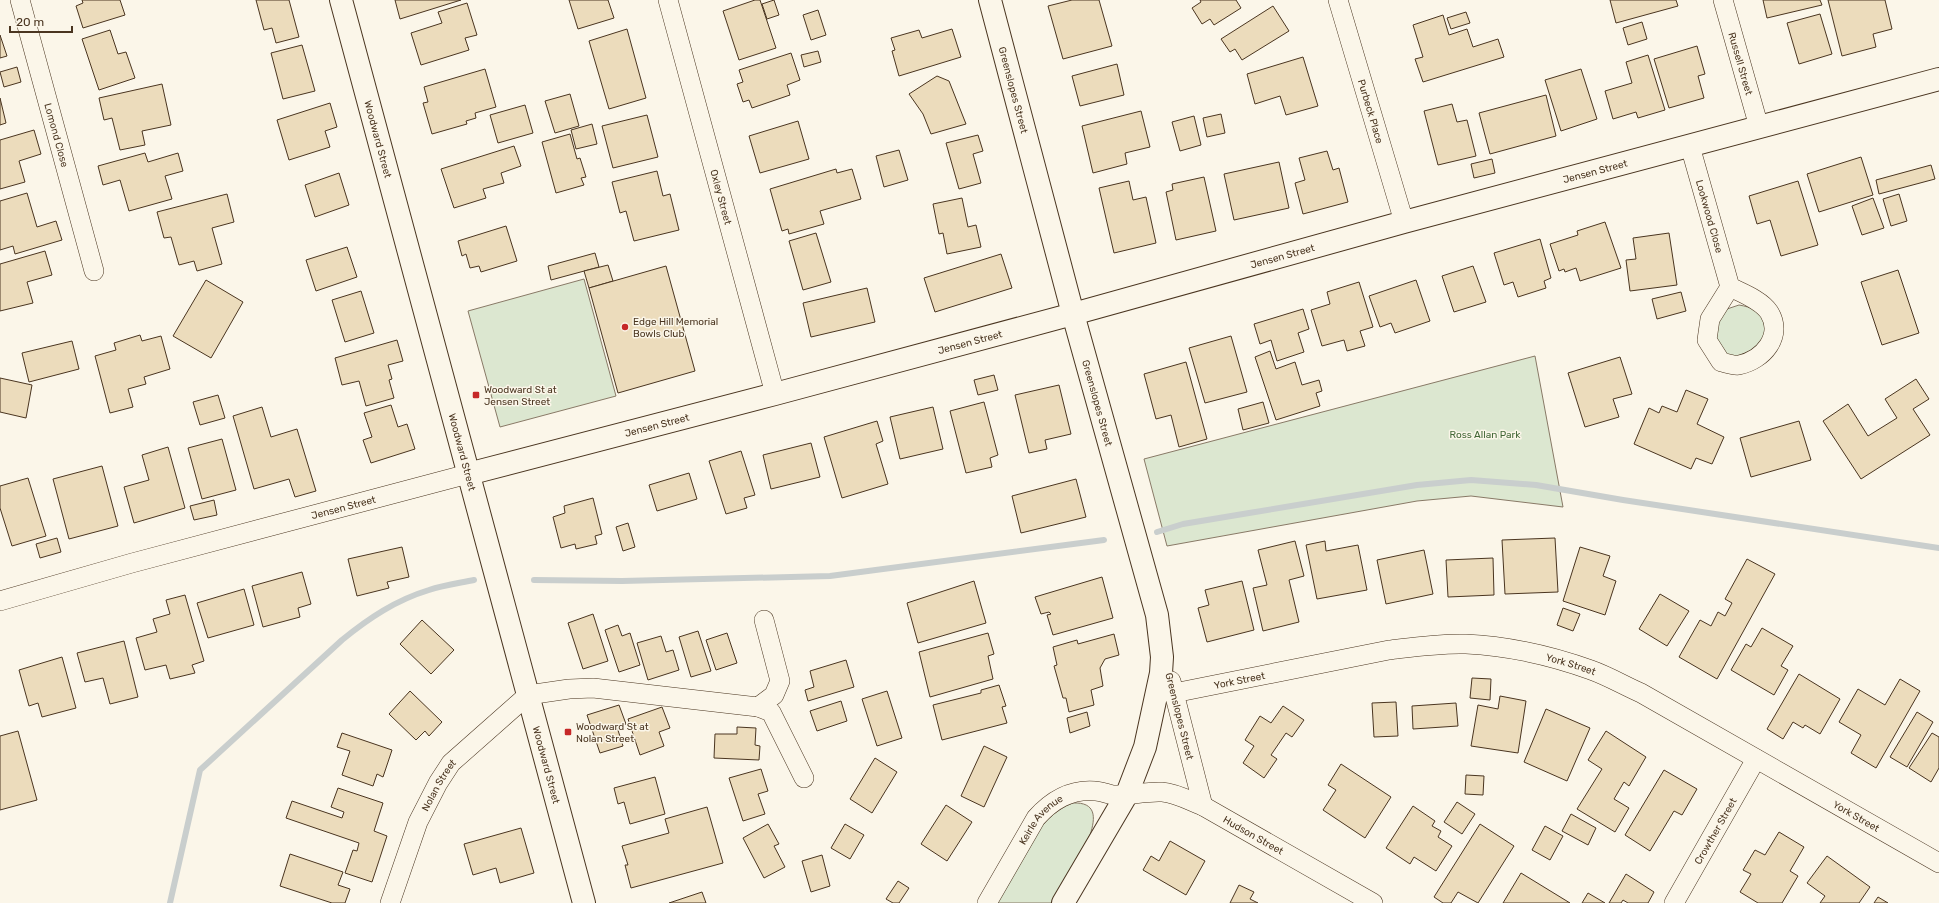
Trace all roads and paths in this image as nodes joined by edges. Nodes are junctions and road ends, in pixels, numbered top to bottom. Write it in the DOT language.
graph roads {
  1 [pos="20,0"];
  2 [pos="341,0"];
  3 [pos="668,0"];
  4 [pos="990,0"];
  5 [pos="1338,0"];
  6 [pos="1723,0"];
  7 [pos="1939,80"];
  8 [pos="1759,128"];
  9 [pos="1690,146"];
  10 [pos="1404,222"];
  11 [pos="94,271"];
  12 [pos="1730,287"];
  13 [pos="1073,314"];
  14 [pos="775,394"];
  15 [pos="468,474"];
  16 [pos="0,601"];
  17 [pos="764,620"];
  18 [pos="1166,692"];
  19 [pos="528,695"];
  20 [pos="758,707"];
  21 [pos="1756,758"];
  22 [pos="804,778"];
  23 [pos="1127,794"];
  24 [pos="1202,806"];
  25 [pos="1939,863"];
  26 [pos="390,903"];
  27 [pos="584,903"];
  28 [pos="987,903"];
  29 [pos="1063,903"];
  30 [pos="1373,903"];
  31 [pos="1674,903"];
  1 -- 11 [label="street, Lomond Close"];
  2 -- 15 [label="street, Woodward Street"];
  3 -- 14 [label="street, Oxley Street"];
  4 -- 13 [label="street, Greenslopes Street"];
  5 -- 10 [label="street, Purbeck Place"];
  6 -- 8 [label="street, Russell Street"];
  7 -- 8 [label="street, Jensen Street"];
  8 -- 9 [label="street, Jensen Street"];
  9 -- 10 [label="street, Jensen Street"];
  9 -- 12 [label="street, Lookwood Close"];
  10 -- 13 [label="street, Jensen Street"];
  13 -- 14 [label="street, Jensen Street"];
  13 -- 18 [label="street, Greenslopes Street"];
  14 -- 15 [label="street, Jensen Street"];
  15 -- 16 [label="street, Jensen Street"];
  15 -- 19 [label="street, Woodward Street"];
  17 -- 20 [label="street"];
  18 -- 21 [label="street, York Street"];
  18 -- 23 [label="street"];
  18 -- 24 [label="street, Greenslopes Street"];
  19 -- 20 [label="street"];
  19 -- 26 [label="street, Nolan Street"];
  19 -- 27 [label="street, Woodward Street"];
  20 -- 22 [label="street"];
  21 -- 25 [label="street, York Street"];
  21 -- 31 [label="street, Crowther Street"];
  23 -- 24 [label="street, Hudson Street"];
  23 -- 28 [label="street, Keirle Avenue"];
  23 -- 29 [label="street"];
  24 -- 30 [label="street, Hudson Street"];
}
